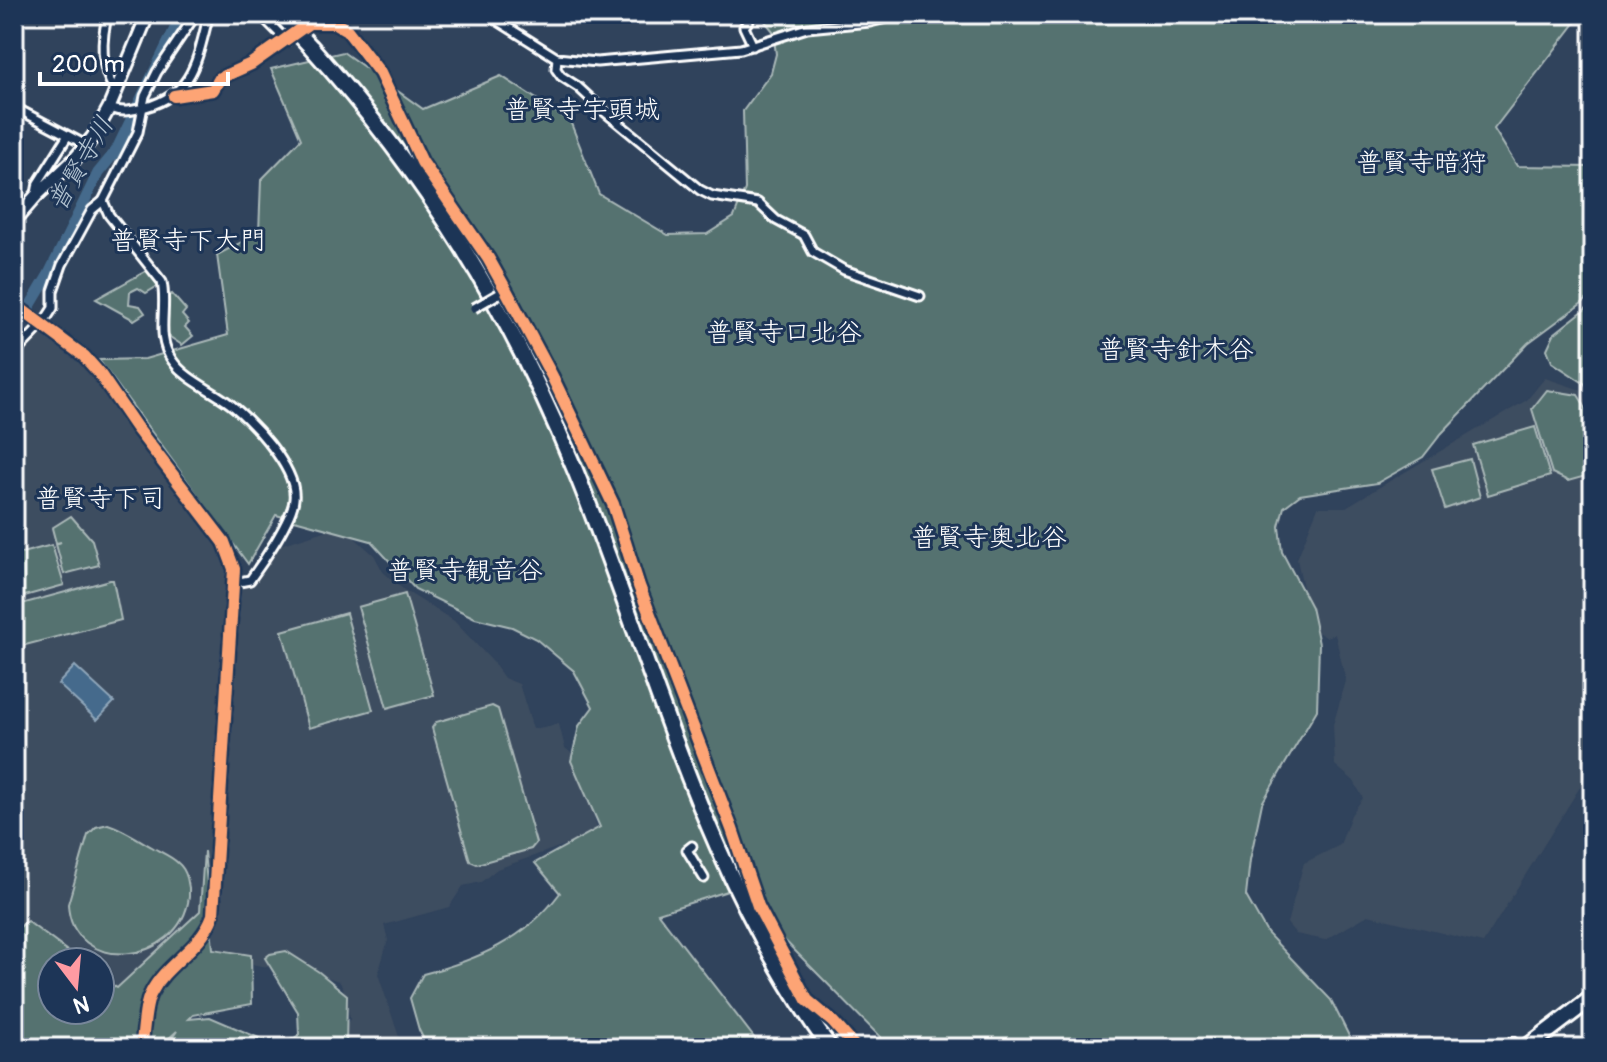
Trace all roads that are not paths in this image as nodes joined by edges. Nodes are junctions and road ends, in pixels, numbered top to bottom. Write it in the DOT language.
graph roads {
  1 [pos="108,14"];
  2 [pos="148,14"];
  3 [pos="196,14"];
  4 [pos="209,14"];
  5 [pos="260,14"];
  6 [pos="280,14"];
  7 [pos="289,14"];
  8 [pos="315,14"];
  9 [pos="487,14"];
  10 [pos="753,14"];
  11 [pos="903,14"];
  12 [pos="305,25"];
  13 [pos="287,41"];
  14 [pos="753,46"];
  15 [pos="557,58"];
  16 [pos="115,90"];
  17 [pos="174,96"];
  18 [pos="14,107"];
  19 [pos="363,107"];
  20 [pos="109,108"];
  21 [pos="141,109"];
  22 [pos="67,137"];
  23 [pos="86,145"];
  24 [pos="36,196"];
  25 [pos="103,201"];
  26 [pos="14,221"];
  27 [pos="504,291"];
  28 [pos="920,296"];
  29 [pos="17,306"];
  30 [pos="474,308"];
  31 [pos="40,323"];
  32 [pos="14,354"];
  33 [pos="234,583"];
  34 [pos="692,846"];
  35 [pos="704,878"];
  36 [pos="1593,997"];
  37 [pos="141,1048"];
  38 [pos="824,1048"];
  39 [pos="830,1048"];
  40 [pos="856,1048"];
  41 [pos="1493,1048"];
  42 [pos="1519,1048"];
  43 [pos="1526,1048"];
  1 -- 16 [label="street"];
  2 -- 16 [label="main road"];
  3 -- 21 [label="street"];
  4 -- 17 [label="street"];
  5 -- 13 [label="street"];
  6 -- 19 [label="highway, bridge"];
  7 -- 12 [label="street"];
  8 -- 12 [label="street"];
  9 -- 15 [label="street"];
  10 -- 14 [label="street"];
  11 -- 14 [label="street"];
  12 -- 13 [label="street"];
  12 -- 27 [label="street"];
  13 -- 17 [label="street"];
  14 -- 15 [label="street"];
  15 -- 28 [label="street"];
  16 -- 20 [label="main road"];
  17 -- 21 [label="street"];
  18 -- 22 [label="street"];
  19 -- 38 [label="highway"];
  19 -- 39 [label="highway"];
  20 -- 21 [label="street"];
  20 -- 23 [label="main road"];
  21 -- 25 [label="street"];
  22 -- 23 [label="street"];
  22 -- 24 [label="street"];
  23 -- 24 [label="main road"];
  24 -- 26 [label="main road"];
  25 -- 31 [label="street"];
  25 -- 33 [label="street"];
  27 -- 30 [label="street, bridge"];
  27 -- 40 [label="street"];
  29 -- 31 [label="street"];
  31 -- 32 [label="street"];
  31 -- 33 [label="street"];
  33 -- 37 [label="street"];
  34 -- 35 [label="street"];
  36 -- 43 [label="highway"];
  41 -- 42 [label="street"];
}
